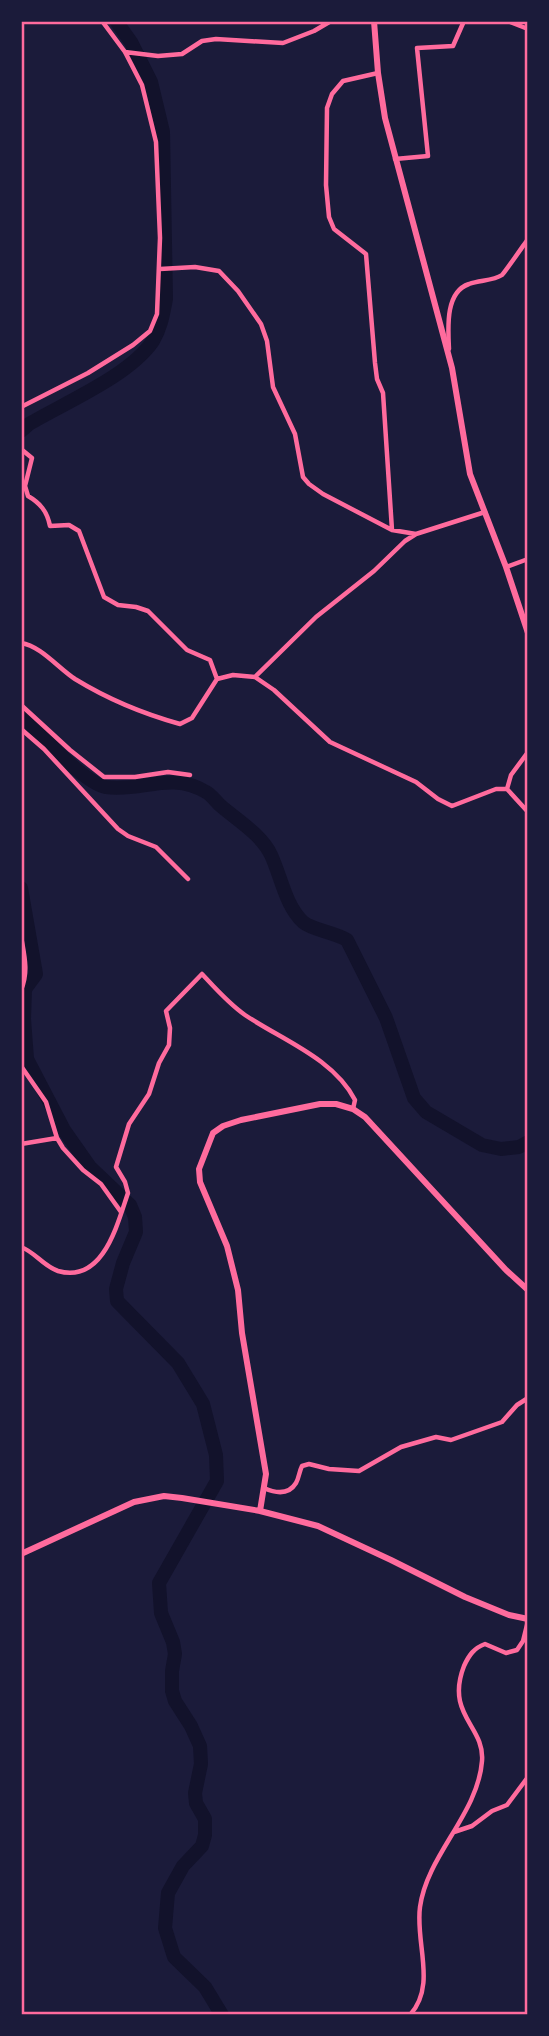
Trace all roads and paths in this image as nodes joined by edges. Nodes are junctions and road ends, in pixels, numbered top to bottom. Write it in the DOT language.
graph roads {
  1 [pos="102,21"];
  2 [pos="331,21"];
  3 [pos="374,21"];
  4 [pos="464,21"];
  5 [pos="508,21"];
  6 [pos="528,29"];
  7 [pos="125,52"];
  8 [pos="378,73"];
  9 [pos="395,159"];
  10 [pos="528,239"];
  11 [pos="160,269"];
  12 [pos="449,357"];
  13 [pos="21,407"];
  14 [pos="21,449"];
  15 [pos="485,512"];
  16 [pos="392,530"];
  17 [pos="416,534"];
  18 [pos="528,559"];
  19 [pos="506,567"];
  20 [pos="528,633"];
  21 [pos="21,643"];
  22 [pos="255,677"];
  23 [pos="217,679"];
  24 [pos="21,705"];
  25 [pos="21,729"];
  26 [pos="528,752"];
  27 [pos="190,775"];
  28 [pos="507,789"];
  29 [pos="528,813"];
  30 [pos="188,879"];
  31 [pos="21,936"];
  32 [pos="21,989"];
  33 [pos="21,1066"];
  34 [pos="353,1109"];
  35 [pos="57,1138"];
  36 [pos="21,1144"];
  37 [pos="121,1213"];
  38 [pos="21,1247"];
  39 [pos="528,1290"];
  40 [pos="528,1398"];
  41 [pos="264,1488"];
  42 [pos="260,1511"];
  43 [pos="21,1554"];
  44 [pos="528,1620"];
  45 [pos="528,1777"];
  46 [pos="453,1832"];
  47 [pos="411,2015"];
  1 -- 7 [label="street"];
  2 -- 7 [label="street"];
  3 -- 8 [label="main road"];
  4 -- 9 [label="street"];
  5 -- 6 [label="street"];
  7 -- 11 [label="street"];
  8 -- 9 [label="main road"];
  8 -- 16 [label="street"];
  9 -- 12 [label="main road"];
  10 -- 12 [label="street"];
  11 -- 13 [label="street"];
  11 -- 16 [label="street"];
  12 -- 15 [label="main road"];
  14 -- 23 [label="street"];
  15 -- 17 [label="street"];
  15 -- 19 [label="main road"];
  16 -- 17 [label="street"];
  17 -- 22 [label="street"];
  18 -- 19 [label="street"];
  19 -- 20 [label="main road"];
  21 -- 23 [label="street"];
  22 -- 23 [label="street"];
  22 -- 28 [label="street"];
  24 -- 27 [label="street"];
  25 -- 30 [label="street"];
  26 -- 28 [label="street"];
  28 -- 29 [label="street"];
  31 -- 32 [label="street"];
  33 -- 35 [label="street"];
  34 -- 37 [label="street"];
  34 -- 39 [label="main road"];
  34 -- 41 [label="main road"];
  35 -- 36 [label="street"];
  35 -- 37 [label="street"];
  37 -- 38 [label="street"];
  40 -- 41 [label="street"];
  41 -- 42 [label="main road"];
  42 -- 43 [label="main road"];
  42 -- 44 [label="main road"];
  44 -- 46 [label="street"];
  45 -- 46 [label="street"];
  46 -- 47 [label="street"];
}
